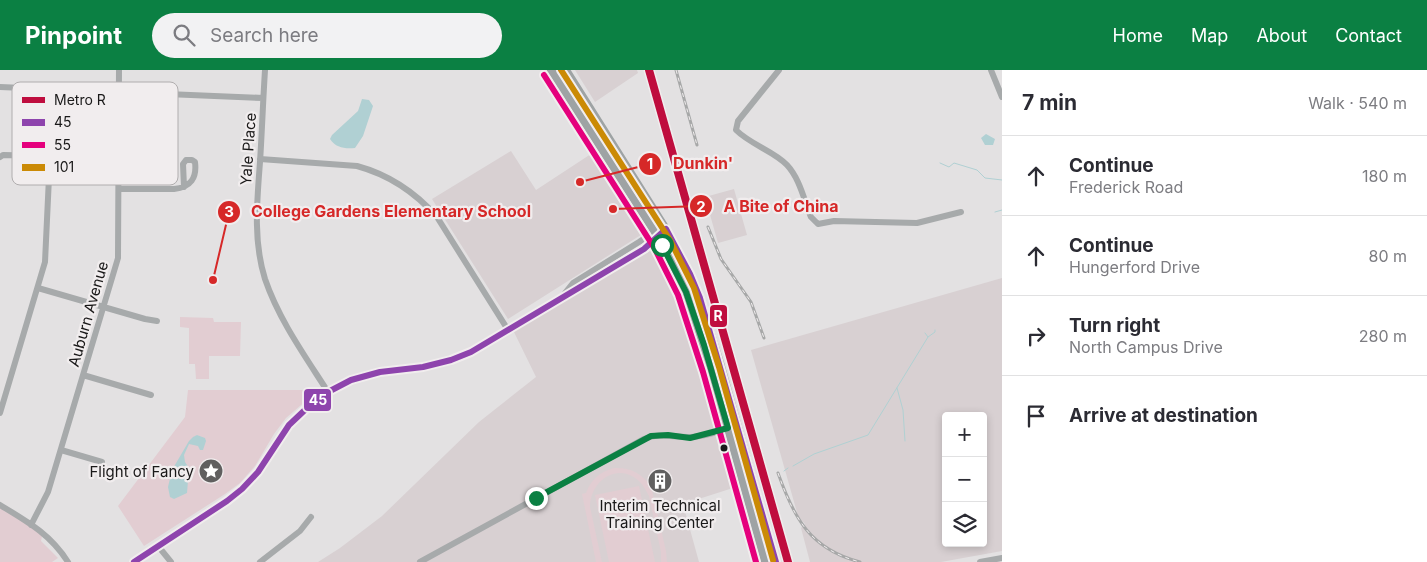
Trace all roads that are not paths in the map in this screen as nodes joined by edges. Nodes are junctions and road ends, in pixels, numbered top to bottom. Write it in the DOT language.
graph roads {
  1 [pos="265,70"];
  2 [pos="551,70"];
  3 [pos="566,70"];
  4 [pos="778,70"];
  5 [pos="991,70"];
  6 [pos="178,94"];
  7 [pos="1002,97"];
  8 [pos="263,98"];
  9 [pos="12,155"];
  10 [pos="0,157"];
  11 [pos="260,159"];
  12 [pos="48,185"];
  13 [pos="119,185"];
  14 [pos="184,187"];
  15 [pos="119,189"];
  16 [pos="961,212"];
  17 [pos="666,229"];
  18 [pos="657,236"];
  19 [pos="38,288"];
  20 [pos="104,307"];
  21 [pos="157,321"];
  22 [pos="508,330"];
  23 [pos="84,375"];
  24 [pos="328,392"];
  25 [pos="151,395"];
  26 [pos="0,413"];
  27 [pos="737,426"];
  28 [pos="728,428"];
  29 [pos="61,450"];
  30 [pos="102,462"];
  31 [pos="0,504"];
  32 [pos="311,517"];
  33 [pos="32,525"];
  34 [pos="158,546"];
  35 [pos="1002,558"];
  36 [pos="68,562"];
  37 [pos="134,562"];
  38 [pos="171,562"];
  39 [pos="260,562"];
  40 [pos="420,562"];
  41 [pos="766,562"];
  42 [pos="776,562"];
  43 [pos="980,562"];
  1 -- 8 [label="street, Yale Place"];
  2 -- 18 [label="main road"];
  3 -- 17 [label="main road"];
  4 -- 16 [label="street"];
  5 -- 7 [label="street"];
  6 -- 8 [label="street"];
  8 -- 11 [label="street, Yale Place"];
  9 -- 10 [label="street"];
  11 -- 22 [label="street"];
  11 -- 24 [label="street, Yale Place"];
  12 -- 19 [label="street"];
  13 -- 15 [label="street, Auburn Avenue"];
  14 -- 15 [label="street"];
  15 -- 20 [label="street, Auburn Avenue"];
  17 -- 18 [label="street"];
  17 -- 27 [label="main road"];
  18 -- 22 [label="street"];
  18 -- 28 [label="main road"];
  19 -- 20 [label="street"];
  19 -- 26 [label="street"];
  20 -- 21 [label="street"];
  20 -- 23 [label="street, Auburn Avenue"];
  22 -- 24 [label="street"];
  23 -- 25 [label="street"];
  23 -- 29 [label="street, Auburn Avenue"];
  24 -- 34 [label="street"];
  27 -- 28 [label="street"];
  27 -- 42 [label="main road"];
  28 -- 40 [label="street"];
  28 -- 41 [label="main road"];
  29 -- 30 [label="street"];
  29 -- 33 [label="street, Auburn Avenue"];
  31 -- 33 [label="street"];
  32 -- 39 [label="street"];
  33 -- 36 [label="street"];
  34 -- 37 [label="street"];
  34 -- 38 [label="street"];
  35 -- 43 [label="street"];
}
